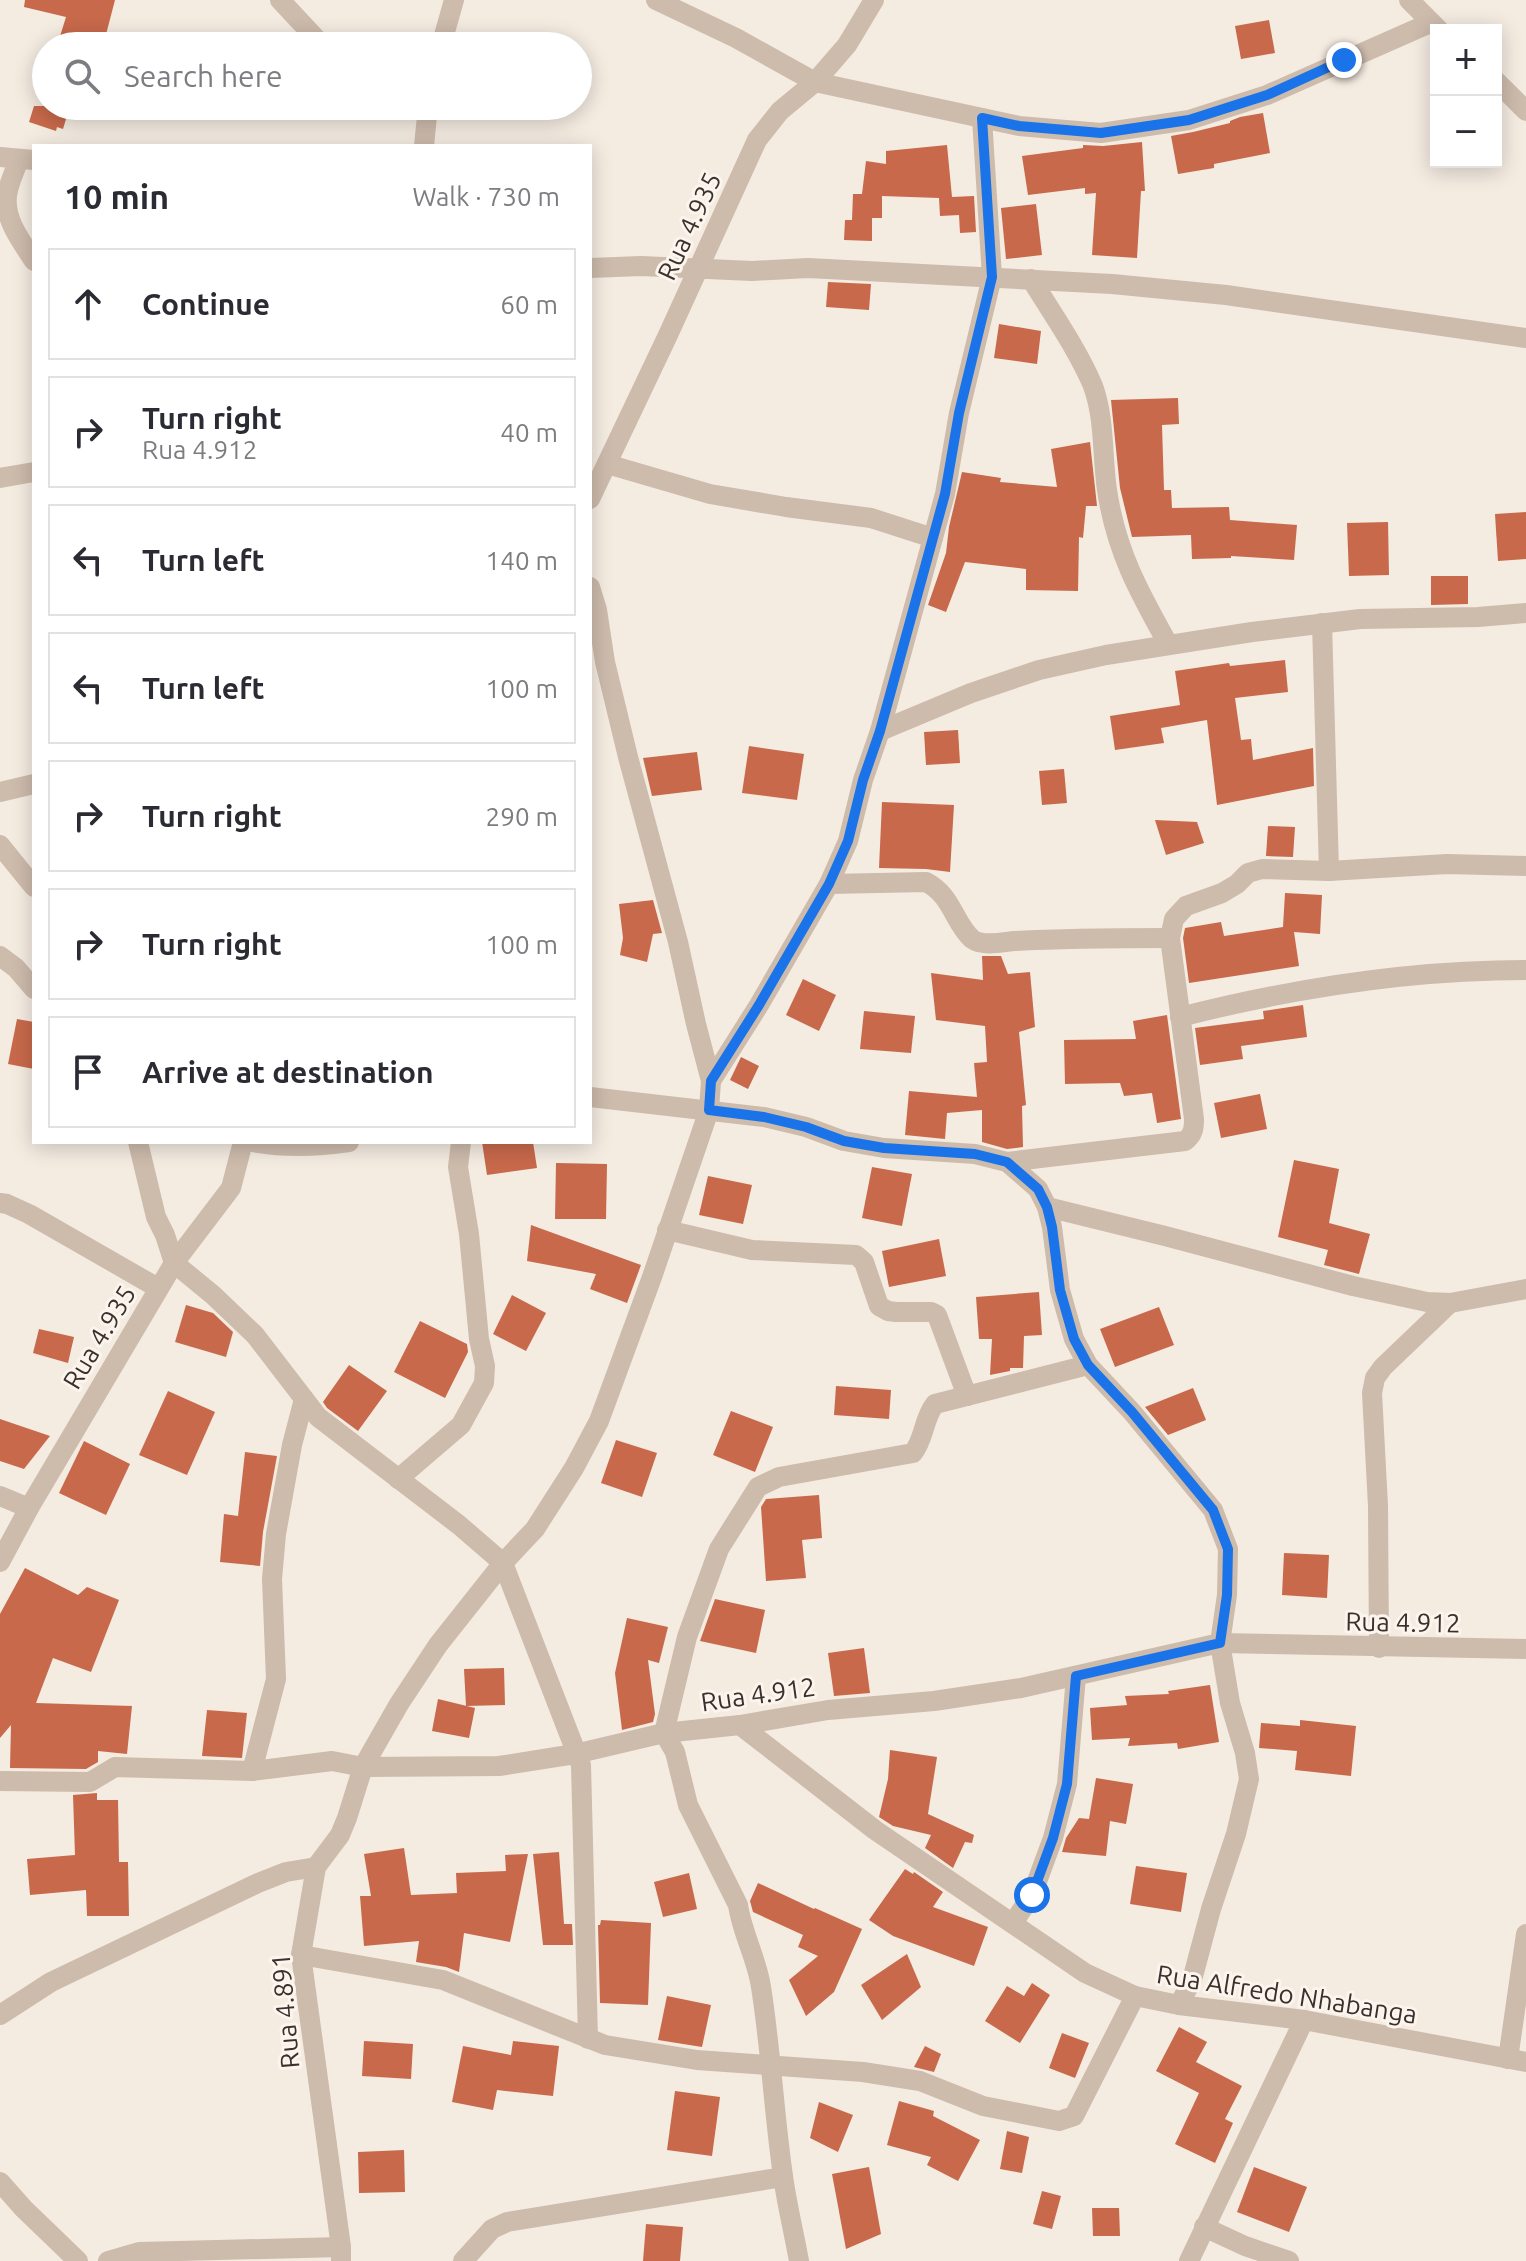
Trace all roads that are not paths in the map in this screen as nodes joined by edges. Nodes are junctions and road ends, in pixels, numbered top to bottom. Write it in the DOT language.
graph roads {
  1 [pos="280,0"];
  2 [pos="454,0"];
  3 [pos="656,0"];
  4 [pos="874,0"];
  5 [pos="1409,0"];
  6 [pos="1431,24"];
  7 [pos="1430,29"];
  8 [pos="310,32"];
  9 [pos="445,32"];
  10 [pos="815,82"];
  11 [pos="1502,87"];
  12 [pos="1526,111"];
  13 [pos="982,118"];
  14 [pos="427,120"];
  15 [pos="424,144"];
  16 [pos="18,159"];
  17 [pos="32,258"];
  18 [pos="592,268"];
  19 [pos="697,269"];
  20 [pos="992,277"];
  21 [pos="1031,279"];
  22 [pos="1526,338"];
  23 [pos="607,464"];
  24 [pos="32,472"];
  25 [pos="0,478"];
  26 [pos="592,495"];
  27 [pos="933,538"];
  28 [pos="592,594"];
  29 [pos="1526,613"];
  30 [pos="1322,623"];
  31 [pos="1168,644"];
  32 [pos="880,731"];
  33 [pos="32,784"];
  34 [pos="0,792"];
  35 [pos="0,845"];
  36 [pos="1526,866"];
  37 [pos="1329,871"];
  38 [pos="829,884"];
  39 [pos="32,885"];
  40 [pos="1170,938"];
  41 [pos="0,956"];
  42 [pos="1526,970"];
  43 [pos="32,987"];
  44 [pos="1180,1017"];
  45 [pos="711,1081"];
  46 [pos="592,1097"];
  47 [pos="709,1110"];
  48 [pos="138,1144"];
  49 [pos="242,1144"];
  50 [pos="264,1144"];
  51 [pos="334,1144"];
  52 [pos="461,1144"];
  53 [pos="1007,1162"];
  54 [pos="0,1203"];
  55 [pos="1047,1207"];
  56 [pos="667,1230"];
  57 [pos="174,1263"];
  58 [pos="158,1288"];
  59 [pos="1526,1289"];
  60 [pos="1450,1303"];
  61 [pos="1088,1365"];
  62 [pos="967,1396"];
  63 [pos="304,1399"];
  64 [pos="398,1479"];
  65 [pos="0,1496"];
  66 [pos="29,1508"];
  67 [pos="0,1562"];
  68 [pos="503,1563"];
  69 [pos="1220,1643"];
  70 [pos="1379,1648"];
  71 [pos="1526,1649"];
  72 [pos="1076,1676"];
  73 [pos="740,1725"];
  74 [pos="664,1733"];
  75 [pos="575,1754"];
  76 [pos="363,1767"];
  77 [pos="252,1771"];
  78 [pos="0,1781"];
  79 [pos="316,1867"];
  80 [pos="1013,1923"];
  81 [pos="1526,1934"];
  82 [pos="301,1955"];
  83 [pos="1135,1996"];
  84 [pos="1179,2005"];
  85 [pos="0,2015"];
  86 [pos="1304,2020"];
  87 [pos="588,2039"];
  88 [pos="1517,2061"];
  89 [pos="772,2065"];
  90 [pos="783,2177"];
  91 [pos="0,2182"];
  92 [pos="1204,2227"];
  93 [pos="341,2254"];
  94 [pos="78,2261"];
  95 [pos="108,2261"];
  96 [pos="463,2261"];
  97 [pos="799,2261"];
  98 [pos="1189,2261"];
  99 [pos="1289,2261"];
  1 -- 8 [label="street"];
  2 -- 9 [label="street"];
  3 -- 10 [label="street"];
  4 -- 10 [label="street, Rua 4.935"];
  5 -- 6 [label="street"];
  7 -- 13 [label="street"];
  10 -- 13 [label="street"];
  10 -- 19 [label="street, Rua 4.935"];
  11 -- 12 [label="street"];
  13 -- 20 [label="street"];
  14 -- 15 [label="street"];
  16 -- 17 [label="street"];
  18 -- 19 [label="street"];
  19 -- 20 [label="street"];
  19 -- 23 [label="street, Rua 4.935"];
  20 -- 21 [label="street"];
  20 -- 27 [label="street"];
  21 -- 22 [label="street"];
  21 -- 31 [label="street"];
  23 -- 26 [label="street, Rua 4.935"];
  23 -- 27 [label="street"];
  24 -- 25 [label="street"];
  27 -- 32 [label="street"];
  28 -- 45 [label="street"];
  29 -- 30 [label="street"];
  30 -- 31 [label="street"];
  30 -- 37 [label="street"];
  31 -- 32 [label="street"];
  32 -- 38 [label="street"];
  33 -- 34 [label="street"];
  35 -- 39 [label="street"];
  36 -- 37 [label="street"];
  37 -- 40 [label="street"];
  38 -- 40 [label="street"];
  38 -- 45 [label="street"];
  40 -- 44 [label="street"];
  41 -- 43 [label="street"];
  42 -- 44 [label="street"];
  44 -- 53 [label="street"];
  45 -- 47 [label="street, Rua 4.891"];
  46 -- 47 [label="street"];
  47 -- 53 [label="street"];
  47 -- 56 [label="street, Rua 4.891"];
  48 -- 57 [label="street"];
  49 -- 57 [label="street, Rua 4.935"];
  50 -- 51 [label="street"];
  52 -- 64 [label="street"];
  53 -- 55 [label="street"];
  54 -- 58 [label="street"];
  55 -- 60 [label="street"];
  55 -- 61 [label="street"];
  56 -- 62 [label="street"];
  56 -- 68 [label="street, Rua 4.891"];
  57 -- 58 [label="street, Rua 4.935"];
  57 -- 63 [label="street"];
  58 -- 66 [label="street, Rua 4.935"];
  59 -- 60 [label="street"];
  60 -- 70 [label="street"];
  61 -- 62 [label="street"];
  61 -- 69 [label="street"];
  62 -- 74 [label="street"];
  63 -- 64 [label="street"];
  63 -- 77 [label="street"];
  64 -- 68 [label="street"];
  65 -- 66 [label="street"];
  66 -- 67 [label="street, Rua 4.935"];
  68 -- 75 [label="street"];
  68 -- 76 [label="street, Rua 4.891"];
  69 -- 70 [label="street, Rua 4.912"];
  69 -- 72 [label="street, Rua 4.912"];
  69 -- 84 [label="street"];
  70 -- 71 [label="street, Rua 4.912"];
  72 -- 73 [label="street, Rua 4.912"];
  72 -- 80 [label="street"];
  73 -- 74 [label="street, Rua 4.912"];
  73 -- 80 [label="street, Rua Alfredo Nhabanga"];
  74 -- 75 [label="street, Rua 4.912"];
  74 -- 89 [label="street"];
  75 -- 76 [label="street, Rua 4.912"];
  75 -- 87 [label="street"];
  76 -- 77 [label="street, Rua 4.912"];
  76 -- 79 [label="street, Rua 4.891"];
  77 -- 78 [label="street, Rua 4.912"];
  79 -- 82 [label="street, Rua 4.891"];
  79 -- 85 [label="street"];
  80 -- 83 [label="street, Rua Alfredo Nhabanga"];
  81 -- 88 [label="street"];
  82 -- 87 [label="street"];
  82 -- 93 [label="street, Rua 4.891"];
  83 -- 84 [label="street, Rua Alfredo Nhabanga"];
  83 -- 89 [label="street"];
  84 -- 86 [label="street, Rua Alfredo Nhabanga"];
  86 -- 88 [label="street, Rua Alfredo Nhabanga"];
  86 -- 92 [label="street"];
  87 -- 89 [label="street"];
  89 -- 90 [label="street"];
  90 -- 96 [label="street"];
  90 -- 97 [label="street"];
  91 -- 94 [label="street"];
  92 -- 98 [label="street"];
  92 -- 99 [label="street"];
  93 -- 95 [label="street"];
}
